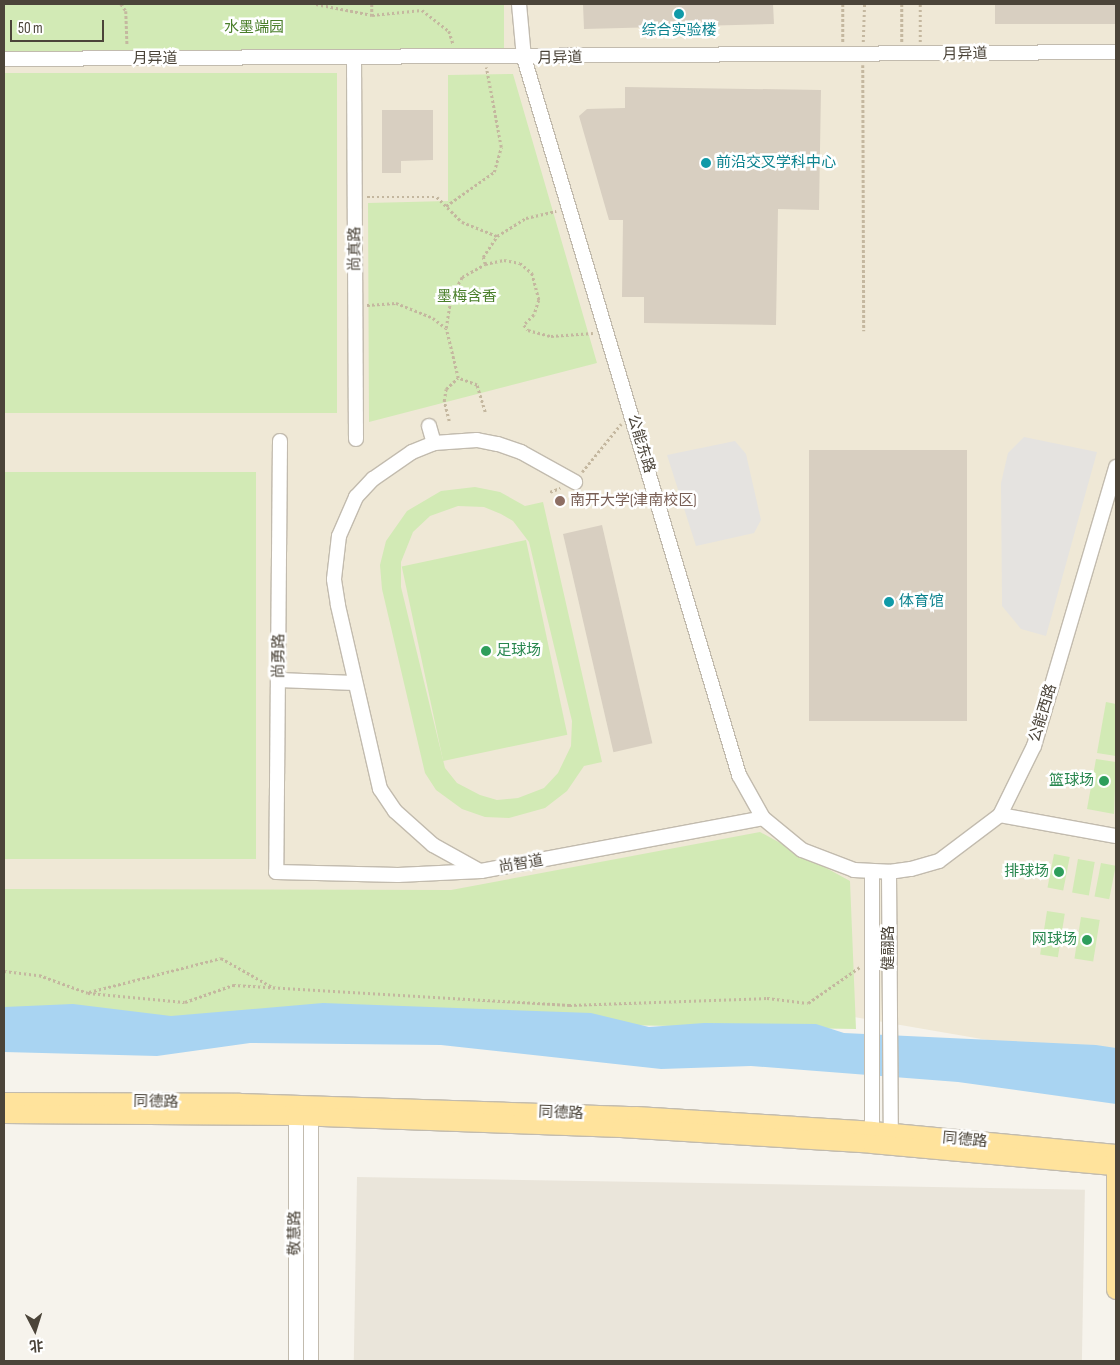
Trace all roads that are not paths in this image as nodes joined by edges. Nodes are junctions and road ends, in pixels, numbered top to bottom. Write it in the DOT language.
graph roads {
  1 [pos="519,4"];
  2 [pos="1116,52"];
  3 [pos="524,58"];
  4 [pos="4,59"];
  5 [pos="354,59"];
  6 [pos="429,426"];
  7 [pos="356,439"];
  8 [pos="280,441"];
  9 [pos="434,443"];
  10 [pos="1116,467"];
  11 [pos="575,482"];
  12 [pos="279,680"];
  13 [pos="354,683"];
  14 [pos="1000,815"];
  15 [pos="762,818"];
  16 [pos="1116,836"];
  17 [pos="480,871"];
  18 [pos="276,872"];
  19 [pos="872,872"];
  20 [pos="889,872"];
  21 [pos="4,1102"];
  22 [pos="303,1111"];
  23 [pos="4,1114"];
  24 [pos="872,1138"];
  25 [pos="891,1140"];
  26 [pos="1116,1160"];
  27 [pos="1116,1290"];
  28 [pos="296,1361"];
  29 [pos="311,1361"];
  1 -- 3 [label="street, 公能东路"];
  2 -- 3 [label="street, 月异道"];
  3 -- 5 [label="street, 月异道"];
  3 -- 15 [label="street, 公能东路"];
  4 -- 5 [label="street, 月异道"];
  5 -- 7 [label="street, 尚真路"];
  6 -- 9 [label="street"];
  8 -- 12 [label="street, 尚勇路"];
  9 -- 11 [label="street"];
  9 -- 13 [label="street"];
  10 -- 14 [label="street, 公能西路"];
  12 -- 13 [label="street"];
  12 -- 18 [label="street, 尚勇路"];
  13 -- 17 [label="street"];
  14 -- 16 [label="street"];
  14 -- 20 [label="street, 公能西路"];
  15 -- 17 [label="street, 尚智道"];
  15 -- 19 [label="street, 公能东路"];
  17 -- 18 [label="street, 尚智道"];
  19 -- 20 [label="street, 公能西路"];
  19 -- 24 [label="street, 健翮路"];
  20 -- 25 [label="street, 健翮路"];
  21 -- 22 [label="main road, 同德路"];
  22 -- 23 [label="main road, 同德路"];
  22 -- 24 [label="main road, 同德路"];
  22 -- 28 [label="street, 敬慧路"];
  22 -- 29 [label="street, 敬慧路"];
  24 -- 25 [label="main road, 同德路"];
  25 -- 26 [label="main road, 同德路"];
  26 -- 27 [label="main road"];
}
